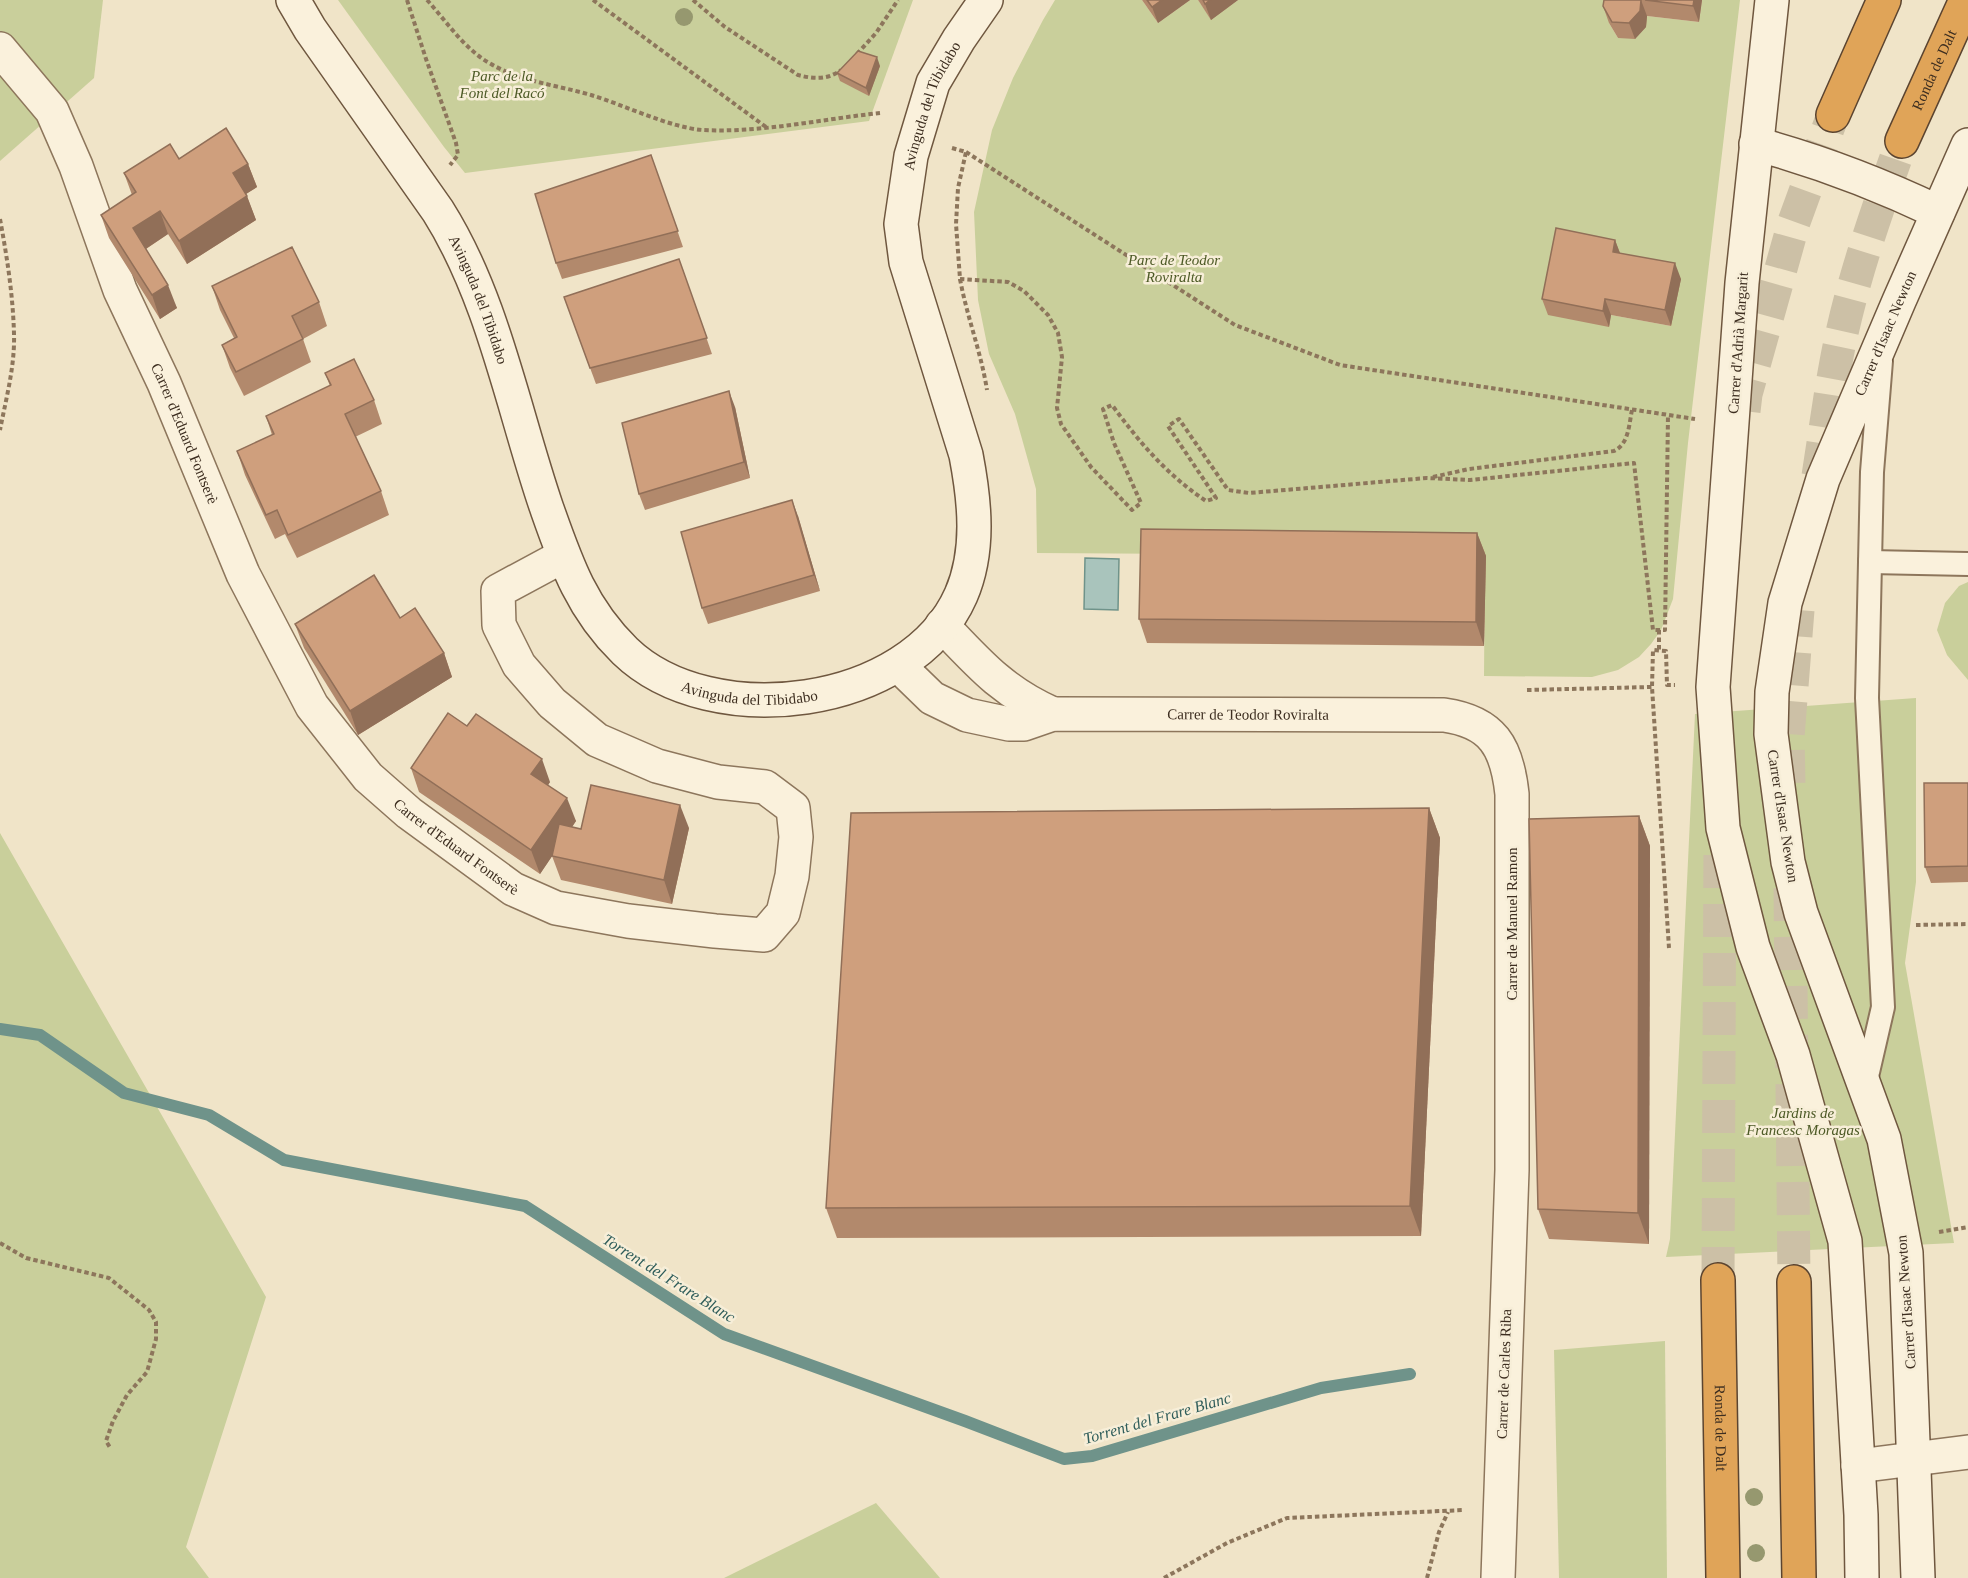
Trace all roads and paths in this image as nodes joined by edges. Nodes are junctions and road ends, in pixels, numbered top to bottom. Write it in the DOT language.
graph roads {
  1 [pos="293,0"];
  2 [pos="407,0"];
  3 [pos="427,0"];
  4 [pos="593,0"];
  5 [pos="693,0"];
  6 [pos="898,0"];
  7 [pos="986,0"];
  8 [pos="1772,0"];
  9 [pos="1884,0"];
  10 [pos="1966,0"];
  11 [pos="0,49"];
  12 [pos="855,56"];
  13 [pos="843,67"];
  14 [pos="880,113"];
  15 [pos="1833,115"];
  16 [pos="766,127"];
  17 [pos="1902,141"];
  18 [pos="1756,144"];
  19 [pos="1968,146"];
  20 [pos="948,147"];
  21 [pos="966,152"];
  22 [pos="449,165"];
  23 [pos="1938,212"];
  24 [pos="0,219"];
  25 [pos="960,279"];
  26 [pos="1882,340"];
  27 [pos="989,401"];
  28 [pos="1632,410"];
  29 [pos="1668,415"];
  30 [pos="1701,420"];
  31 [pos="0,430"];
  32 [pos="1427,478"];
  33 [pos="563,556"];
  34 [pos="1870,561"];
  35 [pos="1968,564"];
  36 [pos="942,625"];
  37 [pos="1659,630"];
  38 [pos="1659,650"];
  39 [pos="898,665"];
  40 [pos="1652,687"];
  41 [pos="1699,687"];
  42 [pos="1527,690"];
  43 [pos="1053,714"];
  44 [pos="1444,715"];
  45 [pos="1968,924"];
  46 [pos="1916,925"];
  47 [pos="1669,948"];
  48 [pos="1865,1085"];
  49 [pos="1512,1170"];
  50 [pos="1968,1227"];
  51 [pos="1929,1234"];
  52 [pos="0,1243"];
  53 [pos="1718,1280"];
  54 [pos="1794,1282"];
  55 [pos="111,1449"];
  56 [pos="1968,1452"];
  57 [pos="1915,1459"];
  58 [pos="1858,1466"];
  59 [pos="1474,1509"];
  60 [pos="1448,1512"];
  61 [pos="1164,1578"];
  62 [pos="1427,1578"];
  63 [pos="1498,1578"];
  64 [pos="1723,1578"];
  65 [pos="1799,1578"];
  66 [pos="1862,1578"];
  67 [pos="1918,1578"];
  1 -- 33 [label="street, Avinguda del Tibidabo"];
  2 -- 22 [label="path"];
  3 -- 16 [label="path"];
  4 -- 16 [label="path"];
  5 -- 13 [label="path"];
  6 -- 12 [label="path"];
  7 -- 36 [label="street, Avinguda del Tibidabo"];
  8 -- 18 [label="street, Carrer d'Adrià Margarit"];
  9 -- 15 [label="highway"];
  10 -- 17 [label="highway, Ronda de Dalt"];
  11 -- 33 [label="street, Carrer d'Eduard Fontserè"];
  14 -- 16 [label="path"];
  18 -- 23 [label="street"];
  18 -- 41 [label="street, Carrer d'Adrià Margarit"];
  19 -- 23 [label="street, Carrer d'Isaac Newton"];
  20 -- 21 [label="path"];
  21 -- 25 [label="path"];
  21 -- 28 [label="path"];
  23 -- 26 [label="street, Carrer d'Isaac Newton"];
  24 -- 31 [label="path"];
  25 -- 27 [label="path"];
  25 -- 32 [label="path"];
  26 -- 34 [label="lane"];
  26 -- 48 [label="street, Carrer d'Isaac Newton"];
  28 -- 29 [label="path"];
  28 -- 32 [label="path"];
  29 -- 30 [label="path"];
  29 -- 37 [label="path"];
  32 -- 37 [label="path"];
  33 -- 39 [label="street, Avinguda del Tibidabo"];
  34 -- 35 [label="lane"];
  34 -- 48 [label="lane"];
  36 -- 39 [label="street, Avinguda del Tibidabo"];
  36 -- 43 [label="street, Carrer de Teodor Roviralta"];
  37 -- 38 [label="path"];
  38 -- 40 [label="path"];
  38 -- 41 [label="path"];
  39 -- 43 [label="street, Carrer de Teodor Roviralta"];
  40 -- 42 [label="path"];
  40 -- 47 [label="path"];
  41 -- 58 [label="street"];
  43 -- 44 [label="street, Carrer de Teodor Roviralta"];
  44 -- 49 [label="street, Carrer de Manuel Ramon"];
  45 -- 46 [label="path"];
  48 -- 57 [label="street, Carrer d'Isaac Newton"];
  49 -- 63 [label="street, Carrer de Carles Riba"];
  50 -- 51 [label="path"];
  52 -- 55 [label="path"];
  53 -- 64 [label="highway, Ronda de Dalt"];
  54 -- 65 [label="highway"];
  56 -- 57 [label="street"];
  57 -- 58 [label="street"];
  57 -- 67 [label="street, Carrer d'Isaac Newton"];
  58 -- 66 [label="street"];
  59 -- 60 [label="path"];
  60 -- 61 [label="path"];
  60 -- 62 [label="path"];
}
